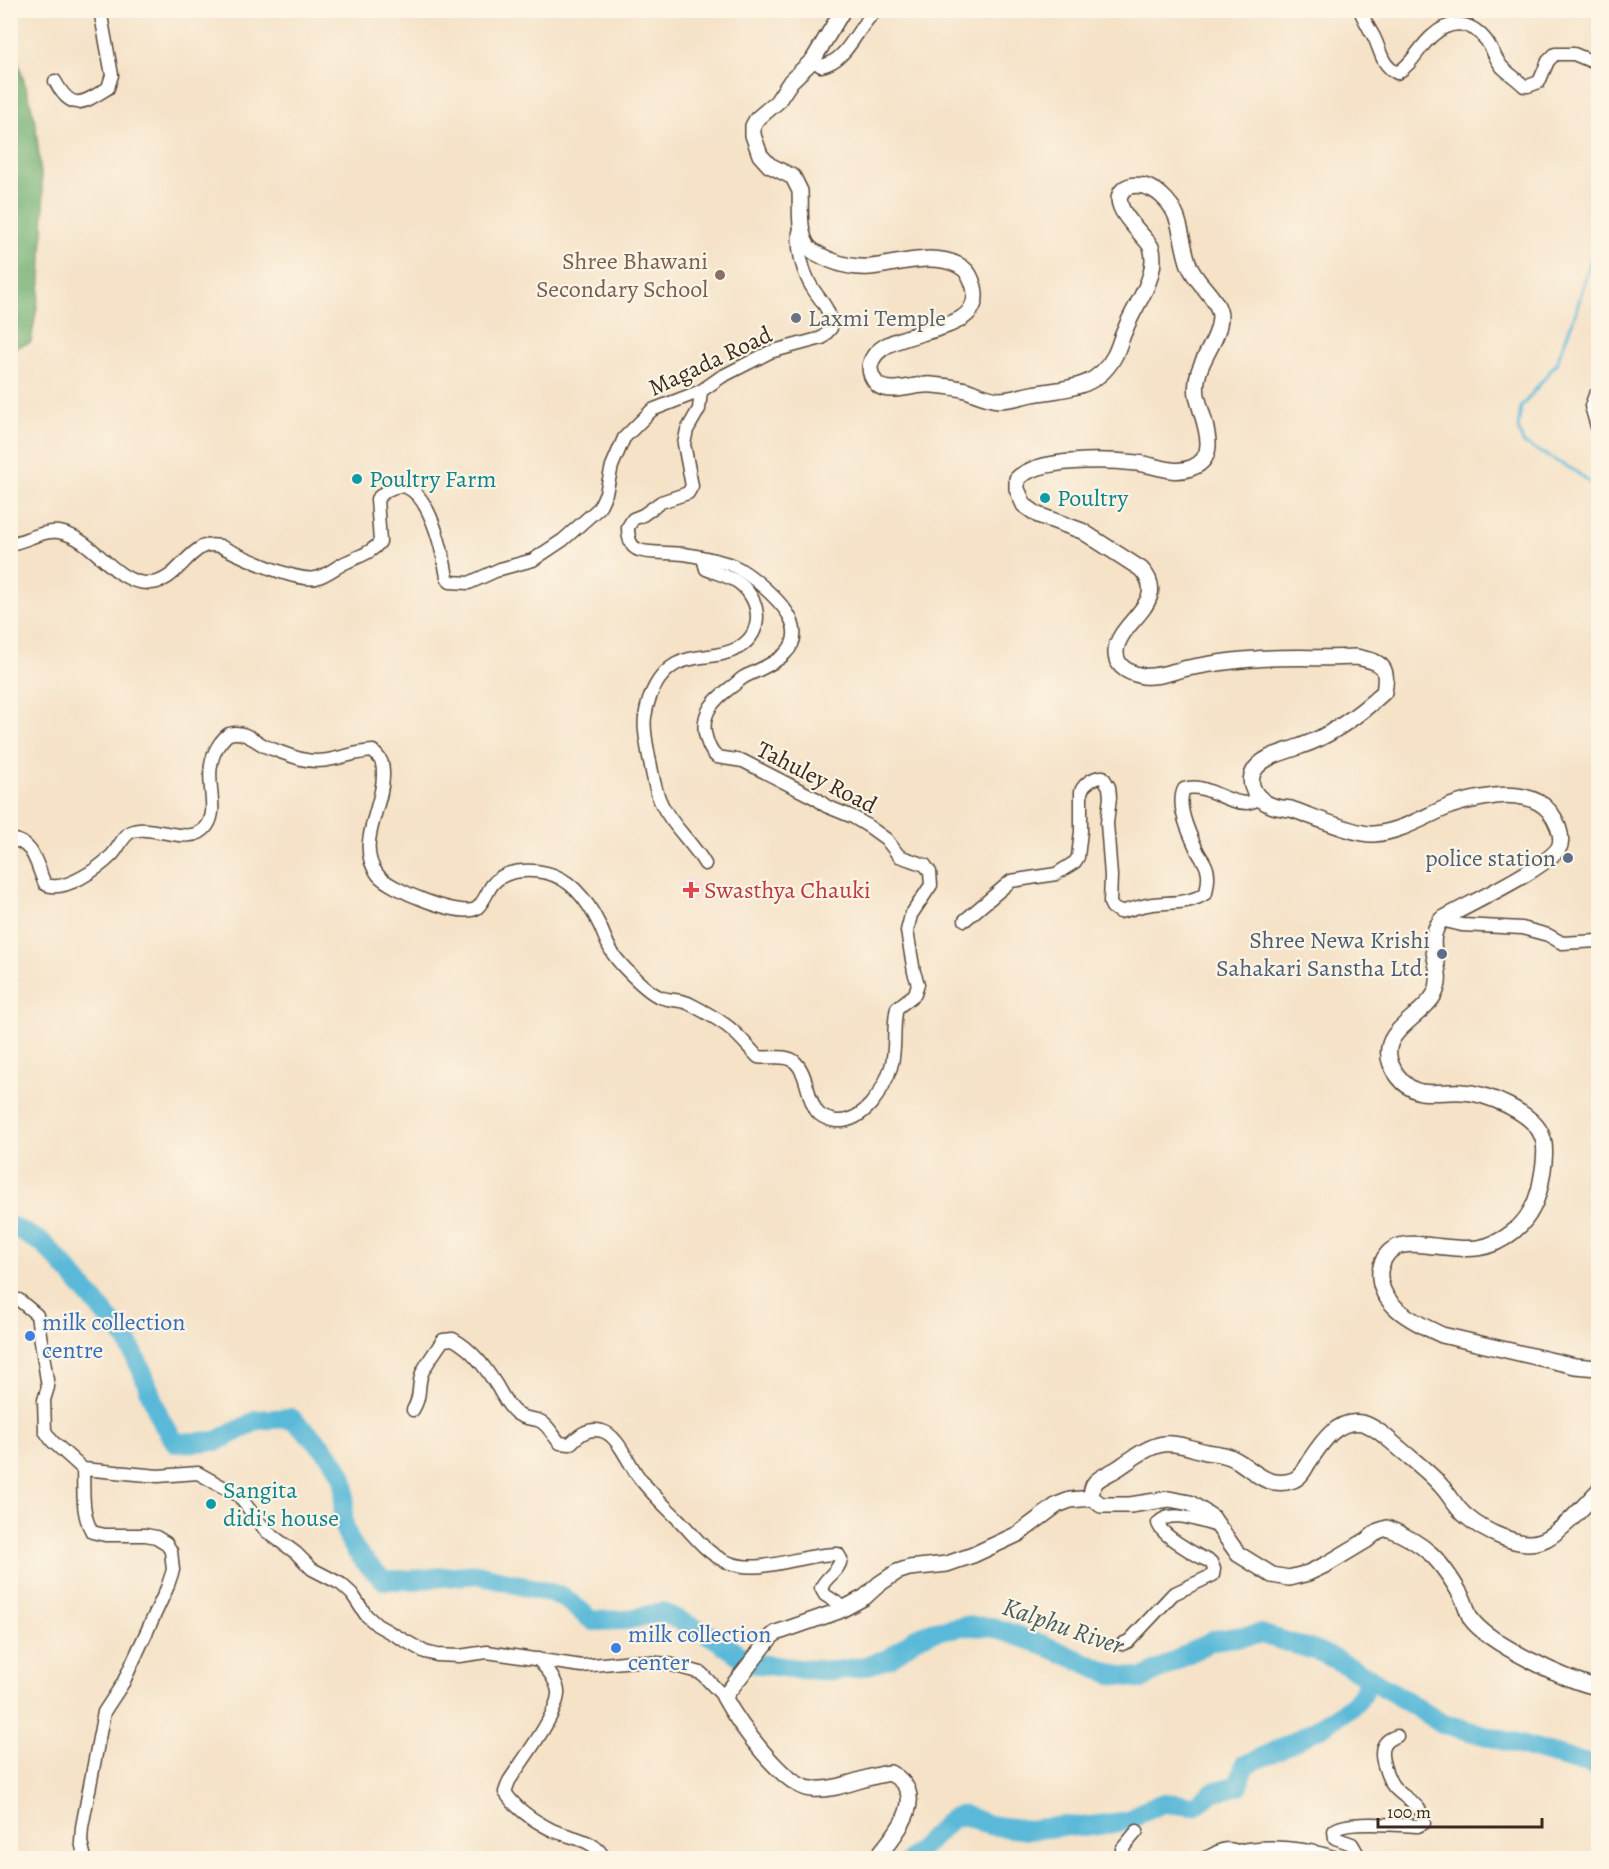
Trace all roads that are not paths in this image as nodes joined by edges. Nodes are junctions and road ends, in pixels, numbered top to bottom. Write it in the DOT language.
graph roads {
  1 [pos="100,10"];
  2 [pos="843,10"];
  3 [pos="877,10"];
  4 [pos="1360,10"];
  5 [pos="813,60"];
  6 [pos="1599,64"];
  7 [pos="55,81"];
  8 [pos="801,222"];
  9 [pos="701,391"];
  10 [pos="1599,394"];
  11 [pos="1599,430"];
  12 [pos="10,544"];
  13 [pos="702,558"];
  14 [pos="1261,799"];
  15 [pos="10,839"];
  16 [pos="705,864"];
  17 [pos="965,920"];
  18 [pos="1441,920"];
  19 [pos="1599,941"];
  20 [pos="10,1300"];
  21 [pos="1599,1368"];
  22 [pos="413,1410"];
  23 [pos="83,1469"];
  24 [pos="1599,1491"];
  25 [pos="1092,1498"];
  26 [pos="1218,1526"];
  27 [pos="845,1608"];
  28 [pos="1122,1644"];
  29 [pos="538,1659"];
  30 [pos="1599,1687"];
  31 [pos="724,1697"];
  32 [pos="1397,1736"];
  33 [pos="1137,1831"];
  34 [pos="1237,1855"];
  35 [pos="85,1858"];
  36 [pos="604,1858"];
  37 [pos="876,1858"];
  38 [pos="1125,1858"];
  39 [pos="1205,1858"];
  40 [pos="1337,1858"];
  41 [pos="1360,1858"];
  1 -- 7 [label="street"];
  2 -- 5 [label="street"];
  3 -- 5 [label="street"];
  4 -- 6 [label="street"];
  5 -- 8 [label="street"];
  8 -- 9 [label="street, Magada Road"];
  8 -- 14 [label="street"];
  9 -- 12 [label="street, Magada Road"];
  9 -- 13 [label="street, Tahuley Road"];
  10 -- 11 [label="street"];
  13 -- 15 [label="street, Tahuley Road"];
  13 -- 16 [label="street"];
  14 -- 17 [label="street"];
  14 -- 18 [label="street"];
  18 -- 19 [label="street"];
  18 -- 21 [label="street"];
  20 -- 23 [label="street"];
  22 -- 27 [label="street"];
  23 -- 29 [label="street"];
  23 -- 35 [label="street"];
  24 -- 25 [label="street"];
  25 -- 26 [label="street"];
  25 -- 27 [label="street"];
  26 -- 28 [label="street"];
  26 -- 30 [label="street"];
  27 -- 31 [label="street"];
  29 -- 31 [label="street"];
  29 -- 36 [label="street"];
  31 -- 37 [label="street"];
  32 -- 41 [label="street"];
  33 -- 38 [label="street"];
  34 -- 39 [label="street"];
  34 -- 40 [label="street"];
}
